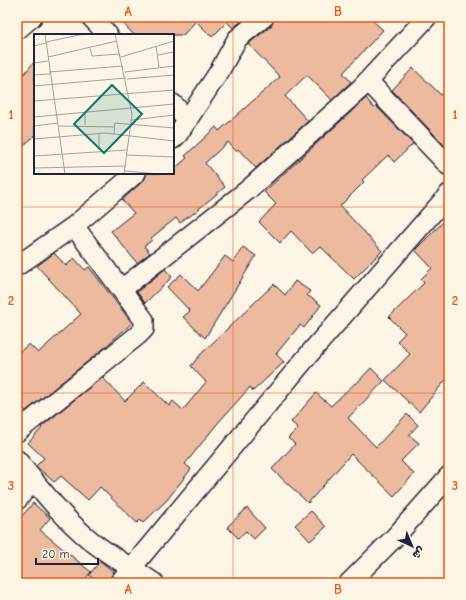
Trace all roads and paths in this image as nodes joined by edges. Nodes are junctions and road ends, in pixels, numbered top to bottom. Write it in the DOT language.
graph roads {
  1 [pos="32,17"];
  2 [pos="91,17"];
  3 [pos="264,17"];
  4 [pos="427,17"];
  5 [pos="17,30"];
  6 [pos="107,34"];
  7 [pos="368,81"];
  8 [pos="174,105"];
  9 [pos="188,120"];
  10 [pos="174,138"];
  11 [pos="449,166"];
  12 [pos="135,174"];
  13 [pos="449,194"];
  14 [pos="74,226"];
  15 [pos="17,266"];
  16 [pos="122,289"];
  17 [pos="17,432"];
  18 [pos="17,460"];
  19 [pos="449,476"];
  20 [pos="33,480"];
  21 [pos="17,500"];
  22 [pos="132,568"];
  23 [pos="119,583"];
  24 [pos="154,583"];
  25 [pos="348,583"];
  1 -- 5 [label="street"];
  2 -- 6 [label="street"];
  3 -- 9 [label="street"];
  4 -- 7 [label="street"];
  7 -- 11 [label="street"];
  7 -- 16 [label="street"];
  8 -- 9 [label="street"];
  9 -- 10 [label="street"];
  12 -- 14 [label="street"];
  13 -- 22 [label="street"];
  14 -- 15 [label="street"];
  14 -- 16 [label="street"];
  16 -- 17 [label="street"];
  18 -- 20 [label="street"];
  19 -- 25 [label="street"];
  20 -- 21 [label="street"];
  20 -- 22 [label="street"];
  22 -- 23 [label="street"];
  22 -- 24 [label="street"];
}
